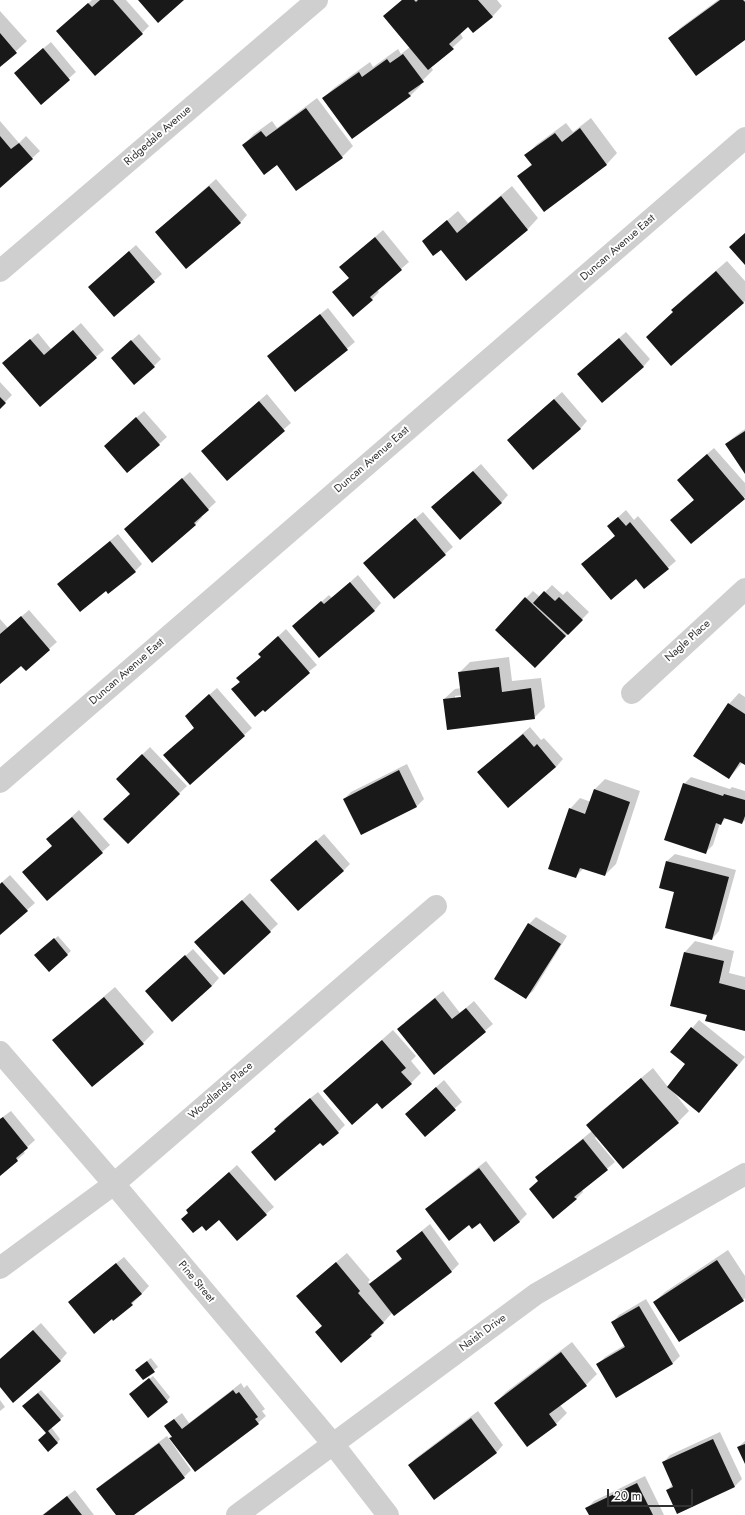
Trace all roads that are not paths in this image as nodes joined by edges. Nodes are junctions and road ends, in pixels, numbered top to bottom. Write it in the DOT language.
graph roads {
  1 [pos="317,0"];
  2 [pos="745,138"];
  3 [pos="0,271"];
  4 [pos="745,589"];
  5 [pos="632,693"];
  6 [pos="0,782"];
  7 [pos="436,906"];
  8 [pos="0,1052"];
  9 [pos="745,1174"];
  10 [pos="114,1184"];
  11 [pos="0,1268"];
  12 [pos="333,1444"];
  13 [pos="237,1515"];
  14 [pos="388,1515"];
  1 -- 3 [label="street, Ridgedale Avenue"];
  2 -- 6 [label="street, Duncan Avenue East"];
  4 -- 5 [label="street, Nagle Place"];
  7 -- 10 [label="street, Woodlands Place"];
  8 -- 10 [label="street, Pine Street"];
  9 -- 12 [label="street, Naish Drive"];
  10 -- 11 [label="street, Woodlands Place"];
  10 -- 12 [label="street, Pine Street"];
  12 -- 13 [label="street, Naish Drive"];
  12 -- 14 [label="street, Pine Street"];
}
